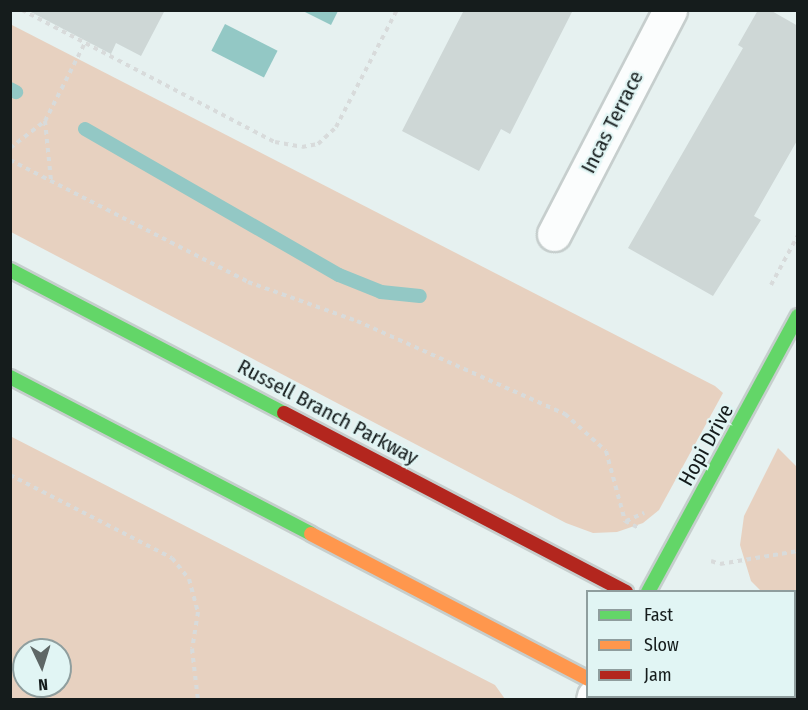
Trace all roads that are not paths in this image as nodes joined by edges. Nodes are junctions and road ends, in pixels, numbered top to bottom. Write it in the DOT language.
graph roads {
  1 [pos="670,10"];
  2 [pos="554,234"];
  3 [pos="10,270"];
  4 [pos="798,316"];
  5 [pos="10,377"];
  6 [pos="624,590"];
  7 [pos="649,590"];
  8 [pos="586,678"];
  1 -- 2 [label="street, Incas Terrace"];
  3 -- 6 [label="main road, Russell Branch Parkway"];
  4 -- 7 [label="main road, Hopi Drive"];
  5 -- 8 [label="main road"];
}
